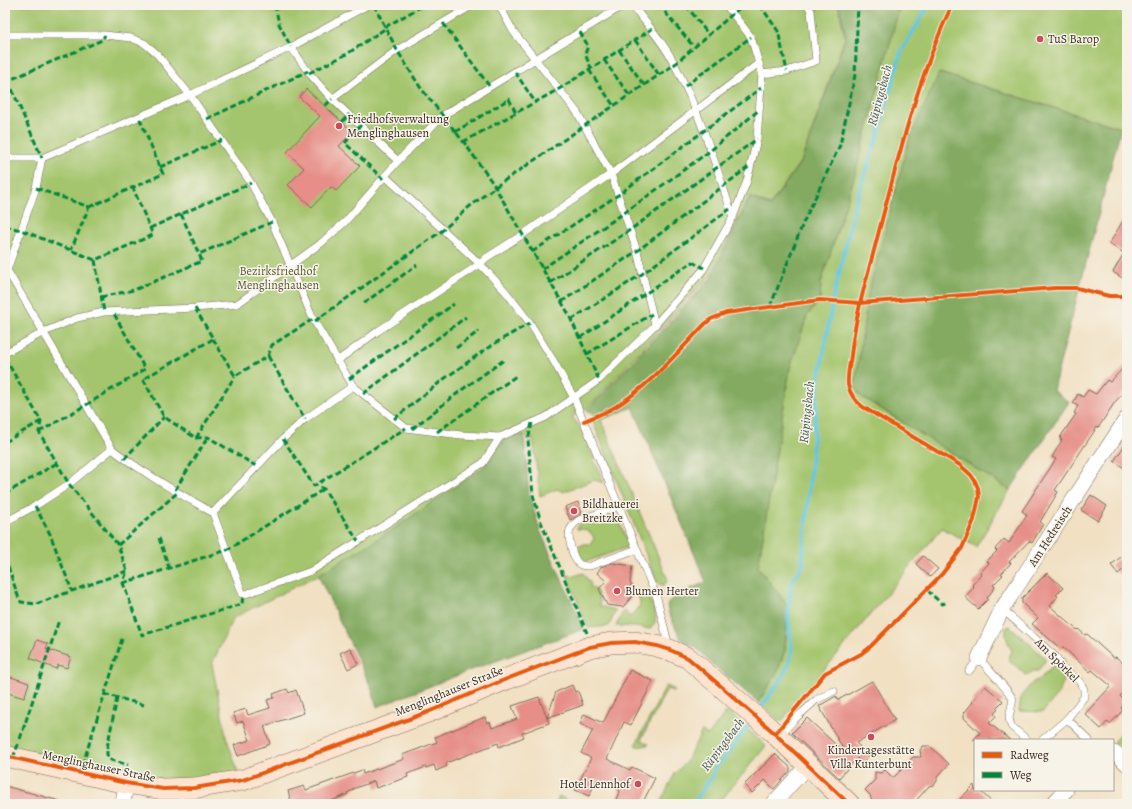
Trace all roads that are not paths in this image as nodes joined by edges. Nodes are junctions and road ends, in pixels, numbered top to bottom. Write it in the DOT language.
graph roads {
  1 [pos="368,5"];
  2 [pos="473,5"];
  3 [pos="499,5"];
  4 [pos="624,5"];
  5 [pos="632,5"];
  6 [pos="726,5"];
  7 [pos="808,5"];
  8 [pos="5,35"];
  9 [pos="291,47"];
  10 [pos="535,60"];
  11 [pos="759,63"];
  12 [pos="762,74"];
  13 [pos="190,95"];
  14 [pos="332,98"];
  15 [pos="696,110"];
  16 [pos="5,158"];
  17 [pos="42,158"];
  18 [pos="398,161"];
  19 [pos="611,174"];
  20 [pos="385,176"];
  21 [pos="733,217"];
  22 [pos="480,264"];
  23 [pos="291,266"];
  24 [pos="6,270"];
  25 [pos="655,325"];
  26 [pos="44,332"];
  27 [pos="5,353"];
  28 [pos="337,361"];
  29 [pos="353,386"];
  30 [pos="574,398"];
  31 [pos="1127,418"];
  32 [pos="500,437"];
  33 [pos="112,449"];
  34 [pos="619,506"];
  35 [pos="213,513"];
  36 [pos="5,522"];
  37 [pos="636,549"];
  38 [pos="1002,609"];
  39 [pos="670,650"];
  40 [pos="979,658"];
  41 [pos="969,671"];
  42 [pos="834,691"];
  43 [pos="1066,719"];
  44 [pos="775,734"];
  45 [pos="1026,739"];
  46 [pos="1043,739"];
  47 [pos="1088,739"];
  48 [pos="1114,753"];
  49 [pos="5,756"];
  50 [pos="1127,764"];
  51 [pos="808,765"];
  52 [pos="126,784"];
  53 [pos="1065,791"];
  54 [pos="123,804"];
  55 [pos="773,804"];
  56 [pos="849,804"];
  57 [pos="1053,804"];
  1 -- 9 [label="lane"];
  2 -- 14 [label="lane"];
  3 -- 10 [label="lane"];
  4 -- 10 [label="lane"];
  5 -- 15 [label="lane"];
  6 -- 11 [label="lane"];
  7 -- 12 [label="lane"];
  8 -- 13 [label="lane"];
  9 -- 13 [label="lane"];
  9 -- 14 [label="lane"];
  10 -- 18 [label="lane"];
  10 -- 19 [label="lane"];
  11 -- 12 [label="lane"];
  11 -- 15 [label="lane"];
  12 -- 21 [label="lane"];
  13 -- 17 [label="lane"];
  13 -- 23 [label="lane"];
  14 -- 18 [label="lane"];
  15 -- 19 [label="lane"];
  15 -- 21 [label="lane"];
  16 -- 17 [label="lane"];
  17 -- 24 [label="lane"];
  18 -- 20 [label="lane"];
  19 -- 22 [label="lane"];
  19 -- 25 [label="lane"];
  20 -- 22 [label="lane"];
  20 -- 23 [label="lane"];
  21 -- 25 [label="lane"];
  22 -- 28 [label="lane"];
  22 -- 30 [label="lane"];
  23 -- 26 [label="lane"];
  23 -- 28 [label="lane"];
  24 -- 26 [label="lane"];
  25 -- 30 [label="lane"];
  26 -- 27 [label="lane"];
  26 -- 33 [label="lane"];
  28 -- 29 [label="lane"];
  29 -- 32 [label="lane"];
  29 -- 35 [label="lane"];
  30 -- 32 [label="lane"];
  30 -- 34 [label="lane"];
  31 -- 38 [label="street, Am Hedreisch"];
  32 -- 35 [label="lane"];
  33 -- 35 [label="lane"];
  33 -- 36 [label="lane"];
  34 -- 37 [label="lane"];
  34 -- 37 [label="lane"];
  37 -- 39 [label="lane"];
  38 -- 40 [label="street, Am Hedreisch"];
  38 -- 43 [label="lane, Am Spörkel"];
  39 -- 44 [label="street, Menglinghauser Straße"];
  39 -- 52 [label="street, Menglinghauser Straße"];
  40 -- 41 [label="lane"];
  40 -- 45 [label="lane"];
  42 -- 44 [label="lane"];
  43 -- 46 [label="lane, Am Spörkel"];
  43 -- 47 [label="lane"];
  44 -- 51 [label="street, Menglinghauser Straße"];
  48 -- 50 [label="street"];
  49 -- 52 [label="street, Menglinghauser Straße"];
  51 -- 55 [label="street"];
  51 -- 56 [label="street, Menglinghauser Straße"];
  52 -- 54 [label="street"];
  53 -- 57 [label="street"];
}
